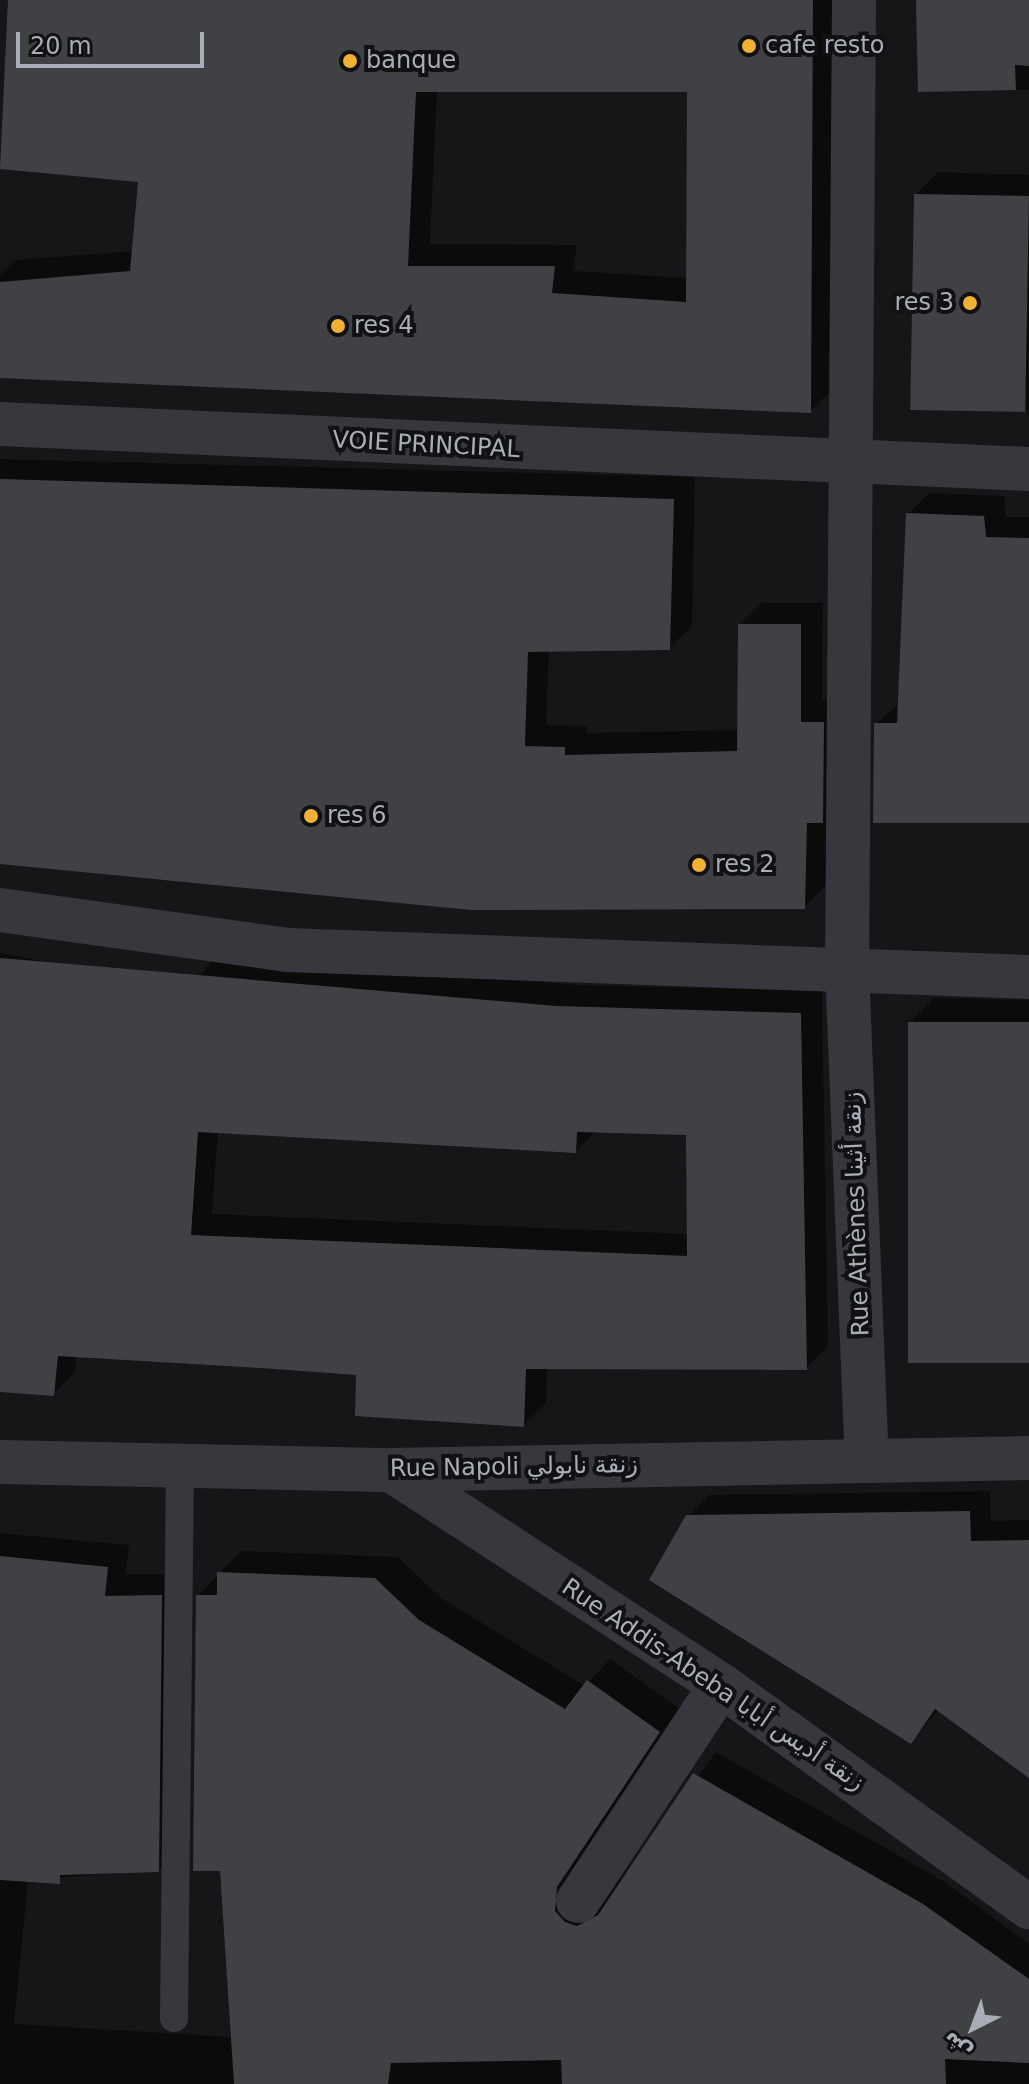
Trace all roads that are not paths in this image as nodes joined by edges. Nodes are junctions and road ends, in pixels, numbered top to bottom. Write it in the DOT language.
graph roads {
  1 [pos="854,0"];
  2 [pos="0,424"];
  3 [pos="853,465"];
  4 [pos="1029,469"];
  5 [pos="0,910"];
  6 [pos="847,968"];
  7 [pos="1029,977"];
  8 [pos="1029,1458"];
  9 [pos="867,1460"];
  10 [pos="0,1462"];
  11 [pos="180,1467"];
  12 [pos="391,1470"];
  13 [pos="721,1685"];
  14 [pos="578,1901"];
  15 [pos="1029,1907"];
  16 [pos="174,2018"];
  1 -- 3 [label="street"];
  2 -- 3 [label="street, VOIE PRINCIPAL"];
  3 -- 4 [label="street, VOIE PRINCIPAL"];
  3 -- 6 [label="street"];
  5 -- 6 [label="street"];
  6 -- 7 [label="street"];
  6 -- 9 [label="street, Rue Athènes زنقة أثينا"];
  8 -- 9 [label="street, Rue Napoli زنقة نابولي"];
  9 -- 12 [label="street, Rue Napoli زنقة نابولي"];
  10 -- 11 [label="street, Rue Napoli زنقة نابولي"];
  11 -- 12 [label="street, Rue Napoli زنقة نابولي"];
  11 -- 16 [label="lane"];
  12 -- 13 [label="street, Rue Addis-Abeba زنقة أديس أبابا"];
  13 -- 14 [label="street"];
  13 -- 15 [label="street, Rue Addis-Abeba زنقة أديس أبابا"];
}
